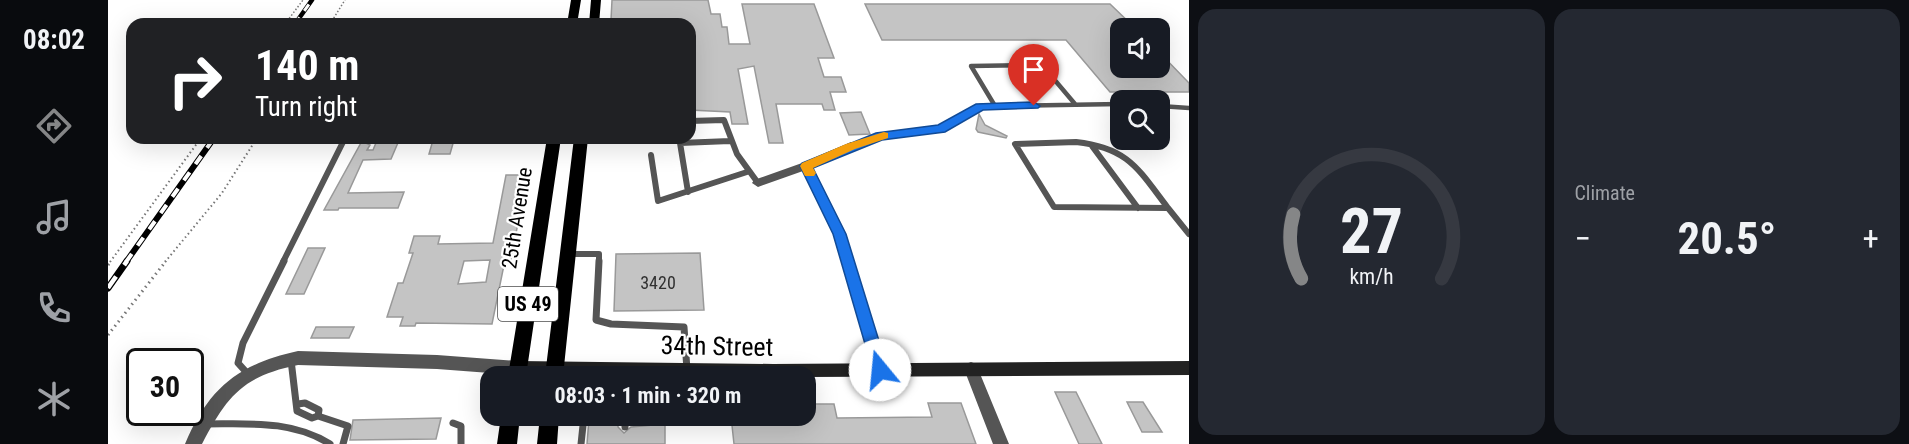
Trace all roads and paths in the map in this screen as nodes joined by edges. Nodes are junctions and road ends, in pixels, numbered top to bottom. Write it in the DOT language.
graph roads {
  1 [pos="303,0"];
  2 [pos="345,0"];
  3 [pos="576,0"];
  4 [pos="596,0"];
  5 [pos="290,18"];
  6 [pos="334,18"];
  7 [pos="573,18"];
  8 [pos="594,18"];
  9 [pos="1075,104"];
  10 [pos="1110,104"];
  11 [pos="995,106"];
  12 [pos="1170,107"];
  13 [pos="1189,108"];
  14 [pos="696,121"];
  15 [pos="730,141"];
  16 [pos="696,143"];
  17 [pos="197,144"];
  18 [pos="253,144"];
  19 [pos="342,144"];
  20 [pos="553,144"];
  21 [pos="580,144"];
  22 [pos="680,144"];
  23 [pos="851,146"];
  24 [pos="1092,146"];
  25 [pos="651,155"];
  26 [pos="806,166"];
  27 [pos="747,172"];
  28 [pos="758,183"];
  29 [pos="687,192"];
  30 [pos="1138,208"];
  31 [pos="1168,208"];
  32 [pos="1189,234"];
  33 [pos="568,254"];
  34 [pos="108,265"];
  35 [pos="108,335"];
  36 [pos="290,359"];
  37 [pos="519,366"];
  38 [pos="555,366"];
  39 [pos="687,366"];
  40 [pos="480,367"];
  41 [pos="1189,368"];
  42 [pos="971,369"];
  43 [pos="816,370"];
  44 [pos="880,370"];
  45 [pos="247,373"];
  46 [pos="204,422"];
  47 [pos="453,423"];
  48 [pos="204,424"];
  49 [pos="202,426"];
  50 [pos="510,426"];
  51 [pos="549,426"];
  52 [pos="193,444"];
  53 [pos="330,444"];
  54 [pos="343,444"];
  55 [pos="460,444"];
  56 [pos="507,444"];
  57 [pos="547,444"];
  58 [pos="1001,444"];
  1 -- 5 [label="path"];
  2 -- 6 [label="path"];
  3 -- 7 [label="main road"];
  4 -- 8 [label="main road"];
  9 -- 10 [label="lane"];
  9 -- 11 [label="lane"];
  9 -- 11 [label="lane"];
  11 -- 23 [label="lane"];
  12 -- 13 [label="lane"];
  14 -- 15 [label="lane"];
  15 -- 16 [label="lane"];
  15 -- 27 [label="lane"];
  17 -- 34 [label="path"];
  18 -- 35 [label="path"];
  19 -- 45 [label="lane"];
  20 -- 37 [label="main road, 25th Avenue / US 49"];
  21 -- 33 [label="main road, US 49"];
  22 -- 29 [label="lane"];
  23 -- 26 [label="street"];
  24 -- 30 [label="lane"];
  24 -- 30 [label="lane"];
  24 -- 31 [label="lane"];
  25 -- 29 [label="lane"];
  26 -- 28 [label="street"];
  26 -- 44 [label="street"];
  27 -- 28 [label="lane"];
  27 -- 29 [label="lane"];
  30 -- 31 [label="lane"];
  31 -- 32 [label="lane"];
  33 -- 38 [label="main road, US 49"];
  33 -- 39 [label="lane"];
  36 -- 40 [label="street, 34th Street"];
  36 -- 45 [label="street, 34th Street"];
  36 -- 54 [label="lane"];
  41 -- 42 [label="street, 34th Street"];
  42 -- 44 [label="street, 34th Street"];
  42 -- 58 [label="street"];
  43 -- 44 [label="street, 34th Street"];
  45 -- 46 [label="street"];
  47 -- 55 [label="lane"];
  48 -- 53 [label="lane"];
  49 -- 52 [label="street"];
  50 -- 56 [label="main road"];
  51 -- 57 [label="main road"];
}
